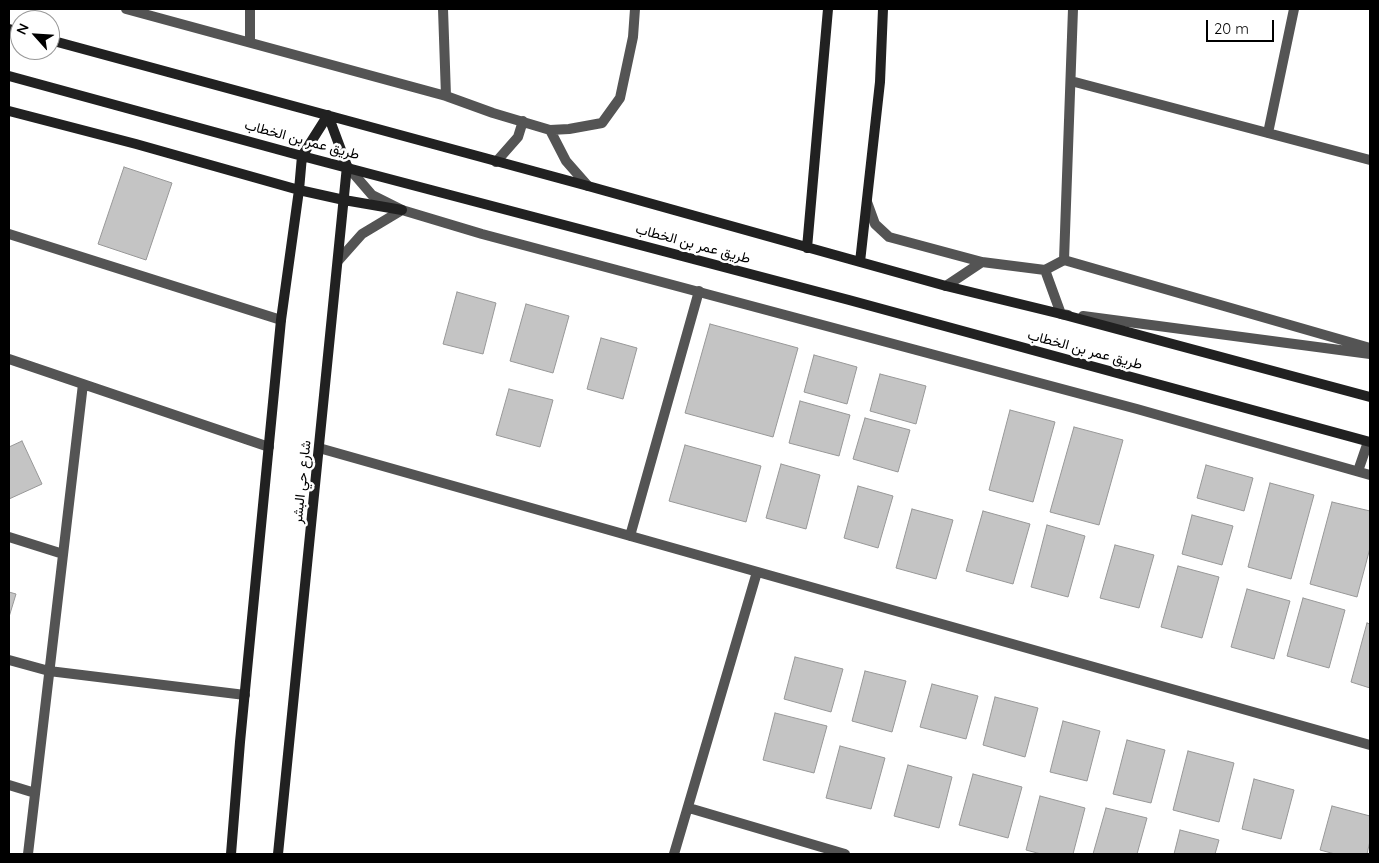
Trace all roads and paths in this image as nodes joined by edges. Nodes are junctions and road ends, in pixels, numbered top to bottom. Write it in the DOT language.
graph roads {
  1 [pos="126,9"];
  2 [pos="250,9"];
  3 [pos="443,9"];
  4 [pos="635,9"];
  5 [pos="828,9"];
  6 [pos="884,9"];
  7 [pos="1073,9"];
  8 [pos="1294,9"];
  9 [pos="250,42"];
  10 [pos="60,43"];
  11 [pos="9,76"];
  12 [pos="1071,81"];
  13 [pos="446,96"];
  14 [pos="9,111"];
  15 [pos="328,115"];
  16 [pos="523,121"];
  17 [pos="550,130"];
  18 [pos="1268,133"];
  19 [pos="302,156"];
  20 [pos="1370,160"];
  21 [pos="496,162"];
  22 [pos="347,166"];
  23 [pos="588,186"];
  24 [pos="299,190"];
  25 [pos="344,200"];
  26 [pos="867,202"];
  27 [pos="402,210"];
  28 [pos="9,234"];
  29 [pos="808,248"];
  30 [pos="1064,260"];
  31 [pos="338,261"];
  32 [pos="860,262"];
  33 [pos="982,262"];
  34 [pos="1045,270"];
  35 [pos="946,286"];
  36 [pos="699,291"];
  37 [pos="1061,314"];
  38 [pos="281,320"];
  39 [pos="1370,348"];
  40 [pos="1370,354"];
  41 [pos="9,359"];
  42 [pos="83,384"];
  43 [pos="1370,397"];
  44 [pos="1369,442"];
  45 [pos="269,447"];
  46 [pos="319,448"];
  47 [pos="1358,472"];
  48 [pos="1370,475"];
  49 [pos="630,536"];
  50 [pos="9,537"];
  51 [pos="63,554"];
  52 [pos="757,572"];
  53 [pos="9,660"];
  54 [pos="49,671"];
  55 [pos="244,695"];
  56 [pos="1370,745"];
  57 [pos="9,785"];
  58 [pos="35,793"];
  59 [pos="689,808"];
  60 [pos="28,854"];
  61 [pos="231,854"];
  62 [pos="278,854"];
  63 [pos="674,854"];
  64 [pos="845,854"];
  1 -- 9 [label="street"];
  2 -- 9 [label="street"];
  3 -- 13 [label="street"];
  4 -- 17 [label="street"];
  5 -- 29 [label="main road"];
  6 -- 26 [label="main road"];
  7 -- 12 [label="street"];
  8 -- 18 [label="street"];
  9 -- 13 [label="street"];
  10 -- 15 [label="main road, طريق عمر بن الخطاب"];
  11 -- 19 [label="main road, طريق عمر بن الخطاب"];
  12 -- 18 [label="street"];
  12 -- 30 [label="street"];
  13 -- 16 [label="street"];
  14 -- 24 [label="main road"];
  15 -- 19 [label="main road"];
  15 -- 21 [label="main road, طريق عمر بن الخطاب"];
  15 -- 22 [label="main road, شارع حي البشر"];
  16 -- 17 [label="street"];
  16 -- 21 [label="street"];
  17 -- 23 [label="street"];
  18 -- 20 [label="street"];
  19 -- 22 [label="main road, طريق عمر بن الخطاب"];
  19 -- 24 [label="main road"];
  21 -- 23 [label="main road, طريق عمر بن الخطاب"];
  22 -- 25 [label="main road, شارع حي البشر"];
  22 -- 27 [label="street"];
  22 -- 44 [label="main road, طريق عمر بن الخطاب"];
  23 -- 29 [label="main road, طريق عمر بن الخطاب"];
  24 -- 25 [label="main road"];
  24 -- 38 [label="main road"];
  25 -- 27 [label="main road"];
  25 -- 31 [label="main road, شارع حي البشر"];
  26 -- 32 [label="main road"];
  26 -- 33 [label="street"];
  27 -- 31 [label="street"];
  27 -- 36 [label="street"];
  28 -- 38 [label="street"];
  29 -- 32 [label="main road, طريق عمر بن الخطاب"];
  30 -- 34 [label="street"];
  30 -- 39 [label="street"];
  31 -- 46 [label="main road, شارع حي البشر"];
  32 -- 35 [label="main road, طريق عمر بن الخطاب"];
  33 -- 34 [label="street"];
  33 -- 35 [label="street"];
  34 -- 37 [label="street"];
  35 -- 37 [label="main road, طريق عمر بن الخطاب"];
  36 -- 47 [label="street"];
  36 -- 49 [label="street"];
  37 -- 40 [label="street"];
  37 -- 43 [label="main road, طريق عمر بن الخطاب"];
  38 -- 45 [label="main road"];
  41 -- 42 [label="street"];
  42 -- 45 [label="street"];
  42 -- 51 [label="street"];
  44 -- 47 [label="street"];
  45 -- 55 [label="main road"];
  46 -- 49 [label="street"];
  46 -- 62 [label="main road, شارع حي البشر"];
  47 -- 48 [label="street"];
  49 -- 52 [label="street"];
  50 -- 51 [label="street"];
  51 -- 54 [label="street"];
  52 -- 56 [label="street"];
  52 -- 59 [label="street"];
  53 -- 54 [label="street"];
  54 -- 55 [label="street"];
  54 -- 58 [label="street"];
  55 -- 61 [label="main road"];
  57 -- 58 [label="street"];
  58 -- 60 [label="street"];
  59 -- 63 [label="street"];
  59 -- 64 [label="street"];
}
